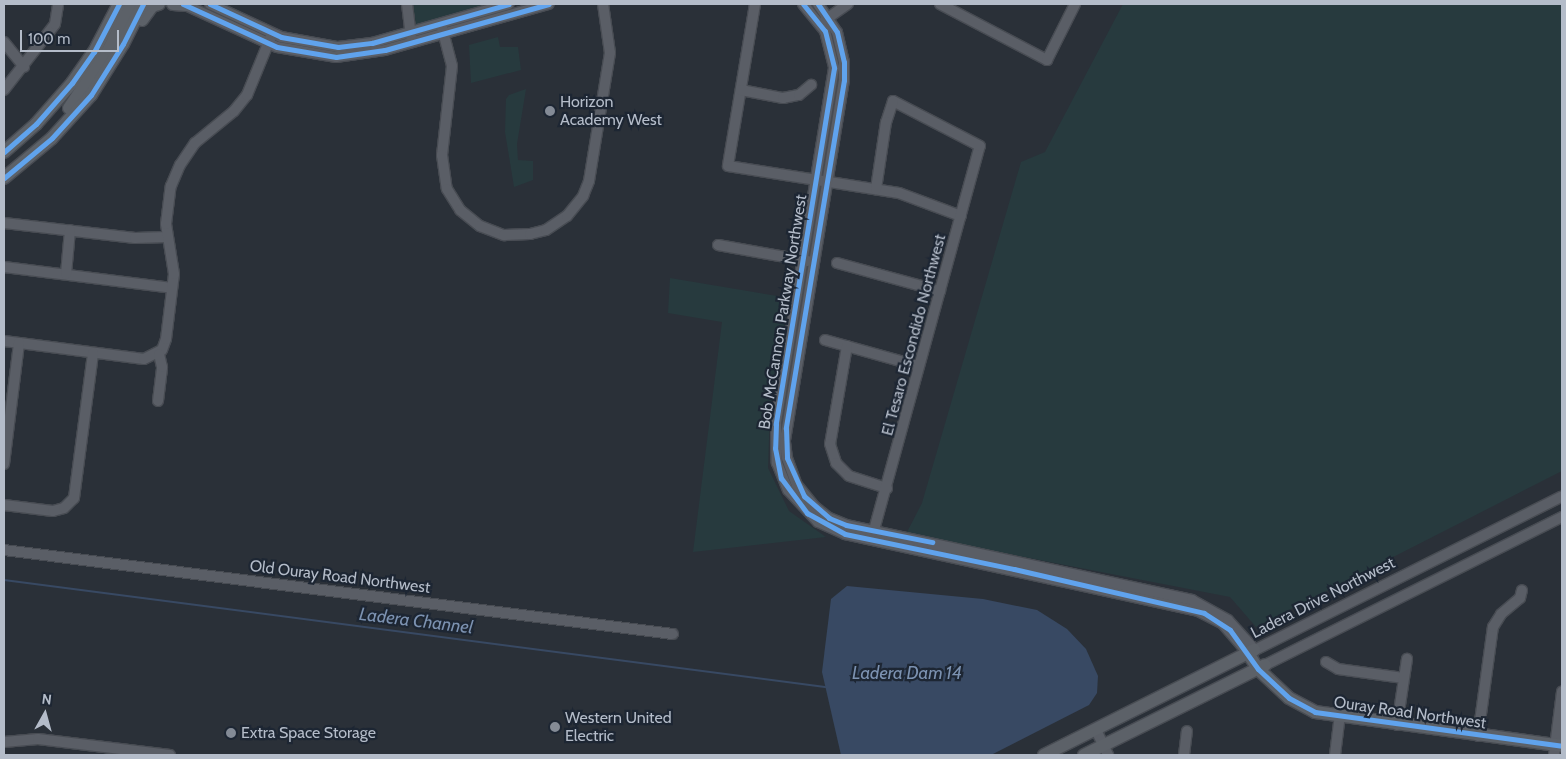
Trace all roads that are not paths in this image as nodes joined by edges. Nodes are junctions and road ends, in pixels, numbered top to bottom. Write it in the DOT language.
graph roads {
  1 [pos="58,4"];
  2 [pos="112,4"];
  3 [pos="119,4"];
  4 [pos="131,4"];
  5 [pos="143,4"];
  6 [pos="159,4"];
  7 [pos="181,4"];
  8 [pos="210,4"];
  9 [pos="407,4"];
  10 [pos="509,4"];
  11 [pos="549,4"];
  12 [pos="604,4"];
  13 [pos="755,4"];
  14 [pos="803,4"];
  15 [pos="818,4"];
  16 [pos="848,4"];
  17 [pos="940,4"];
  18 [pos="1075,4"];
  19 [pos="829,17"];
  20 [pos="112,18"];
  21 [pos="820,23"];
  22 [pos="441,24"];
  23 [pos="272,34"];
  24 [pos="444,34"];
  25 [pos="412,38"];
  26 [pos="4,42"];
  27 [pos="268,44"];
  28 [pos="24,67"];
  29 [pos="102,78"];
  30 [pos="811,85"];
  31 [pos="4,90"];
  32 [pos="741,90"];
  33 [pos="38,151"];
  34 [pos="4,152"];
  35 [pos="4,178"];
  36 [pos="817,180"];
  37 [pos="828,182"];
  38 [pos="876,189"];
  39 [pos="4,213"];
  40 [pos="961,216"];
  41 [pos="8,223"];
  42 [pos="70,230"];
  43 [pos="167,237"];
  44 [pos="718,245"];
  45 [pos="802,260"];
  46 [pos="814,262"];
  47 [pos="837,263"];
  48 [pos="4,267"];
  49 [pos="66,274"];
  50 [pos="172,288"];
  51 [pos="940,292"];
  52 [pos="825,340"];
  53 [pos="4,341"];
  54 [pos="19,343"];
  55 [pos="847,346"];
  56 [pos="93,353"];
  57 [pos="159,354"];
  58 [pos="918,366"];
  59 [pos="158,401"];
  60 [pos="7,415"];
  61 [pos="4,464"];
  62 [pos="887,488"];
  63 [pos="1562,496"];
  64 [pos="4,505"];
  65 [pos="1562,517"];
  66 [pos="874,530"];
  67 [pos="4,550"];
  68 [pos="1522,590"];
  69 [pos="673,634"];
  70 [pos="1252,651"];
  71 [pos="1407,659"];
  72 [pos="1326,662"];
  73 [pos="1264,670"];
  74 [pos="1403,678"];
  75 [pos="1562,692"];
  76 [pos="1340,717"];
  77 [pos="1397,725"];
  78 [pos="1096,730"];
  79 [pos="1187,730"];
  80 [pos="1478,736"];
  81 [pos="4,742"];
  82 [pos="1557,749"];
  83 [pos="1106,750"];
  84 [pos="170,755"];
  85 [pos="1044,755"];
  86 [pos="1084,755"];
  87 [pos="1184,755"];
  88 [pos="1335,755"];
  1 -- 28 [label="street"];
  2 -- 20 [label="main road"];
  3 -- 20 [label="main road"];
  4 -- 33 [label="main road"];
  5 -- 29 [label="main road"];
  6 -- 29 [label="main road"];
  7 -- 27 [label="street"];
  8 -- 23 [label="street"];
  9 -- 25 [label="street"];
  10 -- 22 [label="street"];
  11 -- 24 [label="street"];
  12 -- 24 [label="street"];
  13 -- 32 [label="street"];
  14 -- 21 [label="street, Bob McCannon Parkway Northwest"];
  15 -- 19 [label="street, Bob McCannon Parkway Northwest"];
  16 -- 19 [label="street"];
  17 -- 18 [label="street"];
  19 -- 21 [label="street"];
  19 -- 37 [label="street, Bob McCannon Parkway Northwest"];
  20 -- 34 [label="main road"];
  21 -- 36 [label="street, Bob McCannon Parkway Northwest"];
  22 -- 24 [label="street"];
  22 -- 25 [label="street"];
  23 -- 25 [label="street"];
  23 -- 27 [label="street"];
  24 -- 25 [label="street"];
  25 -- 27 [label="street"];
  26 -- 28 [label="street"];
  27 -- 43 [label="street"];
  28 -- 31 [label="street"];
  29 -- 33 [label="main road"];
  30 -- 32 [label="street"];
  32 -- 36 [label="street"];
  33 -- 35 [label="main road"];
  36 -- 37 [label="street"];
  36 -- 45 [label="street, Bob McCannon Parkway Northwest"];
  37 -- 38 [label="street"];
  37 -- 46 [label="street, Bob McCannon Parkway Northwest"];
  38 -- 40 [label="street"];
  38 -- 40 [label="street, El Tesaro Escondido Northwest"];
  39 -- 41 [label="street"];
  40 -- 51 [label="street, El Tesaro Escondido Northwest"];
  41 -- 42 [label="street"];
  42 -- 43 [label="street"];
  42 -- 49 [label="street"];
  43 -- 50 [label="street"];
  44 -- 45 [label="street"];
  45 -- 46 [label="street"];
  45 -- 70 [label="street, Bob McCannon Parkway Northwest"];
  46 -- 66 [label="street, Bob McCannon Parkway Northwest"];
  47 -- 51 [label="street"];
  48 -- 49 [label="street"];
  49 -- 50 [label="street"];
  50 -- 57 [label="street"];
  51 -- 58 [label="street, El Tesaro Escondido Northwest"];
  52 -- 55 [label="street"];
  53 -- 54 [label="street"];
  54 -- 56 [label="street"];
  54 -- 60 [label="street"];
  55 -- 58 [label="street"];
  55 -- 62 [label="street"];
  56 -- 57 [label="street"];
  56 -- 64 [label="street"];
  57 -- 59 [label="street"];
  58 -- 62 [label="street, El Tesaro Escondido Northwest"];
  60 -- 61 [label="street"];
  62 -- 66 [label="street, El Tesaro Escondido Northwest"];
  63 -- 70 [label="street, Ladera Drive Northwest"];
  65 -- 73 [label="street, Ladera Drive Northwest"];
  66 -- 70 [label="street, Bob McCannon Parkway Northwest"];
  67 -- 69 [label="street, Old Ouray Road Northwest"];
  68 -- 80 [label="street"];
  70 -- 73 [label="main road, Ouray Road Northwest"];
  70 -- 78 [label="main road, Ladera Drive Northwest"];
  71 -- 74 [label="street"];
  72 -- 74 [label="street"];
  73 -- 76 [label="main road, Ouray Road Northwest"];
  73 -- 83 [label="main road, Ladera Drive Northwest"];
  74 -- 77 [label="street"];
  75 -- 82 [label="street"];
  76 -- 77 [label="main road, Ouray Road Northwest"];
  76 -- 88 [label="street"];
  77 -- 80 [label="main road, Ouray Road Northwest"];
  78 -- 83 [label="street"];
  78 -- 85 [label="main road, Ladera Drive Northwest"];
  79 -- 87 [label="street"];
  80 -- 82 [label="main road, Ouray Road Northwest"];
  81 -- 84 [label="street"];
  83 -- 86 [label="main road, Ladera Drive Northwest"];
}
